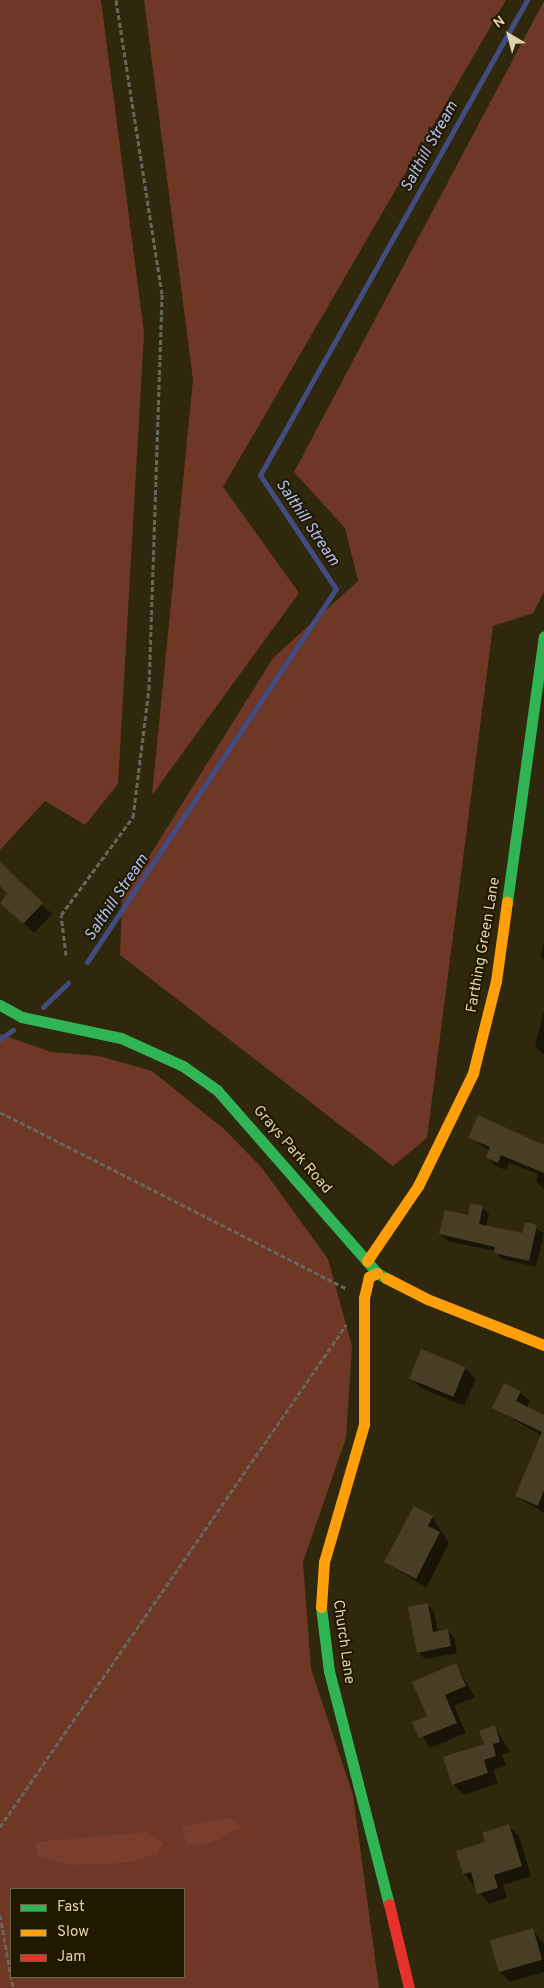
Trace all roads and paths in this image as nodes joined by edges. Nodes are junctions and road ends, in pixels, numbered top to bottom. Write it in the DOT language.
graph roads {
  1 [pos="116,0"];
  2 [pos="544,637"];
  3 [pos="66,955"];
  4 [pos="0,1005"];
  5 [pos="0,1112"];
  6 [pos="367,1261"];
  7 [pos="377,1273"];
  8 [pos="364,1298"];
  9 [pos="347,1322"];
  10 [pos="544,1345"];
  11 [pos="0,1828"];
  12 [pos="0,1915"];
  13 [pos="10,1971"];
  14 [pos="409,1988"];
  1 -- 3 [label="path"];
  2 -- 6 [label="street, Farthing Green Lane"];
  4 -- 6 [label="street, Grays Park Road"];
  5 -- 8 [label="path"];
  6 -- 7 [label="street, Grays Park Road"];
  7 -- 8 [label="street, Church Lane"];
  7 -- 10 [label="street, Grays Park Road"];
  8 -- 14 [label="street, Church Lane"];
  9 -- 11 [label="path"];
  12 -- 13 [label="path"];
}
